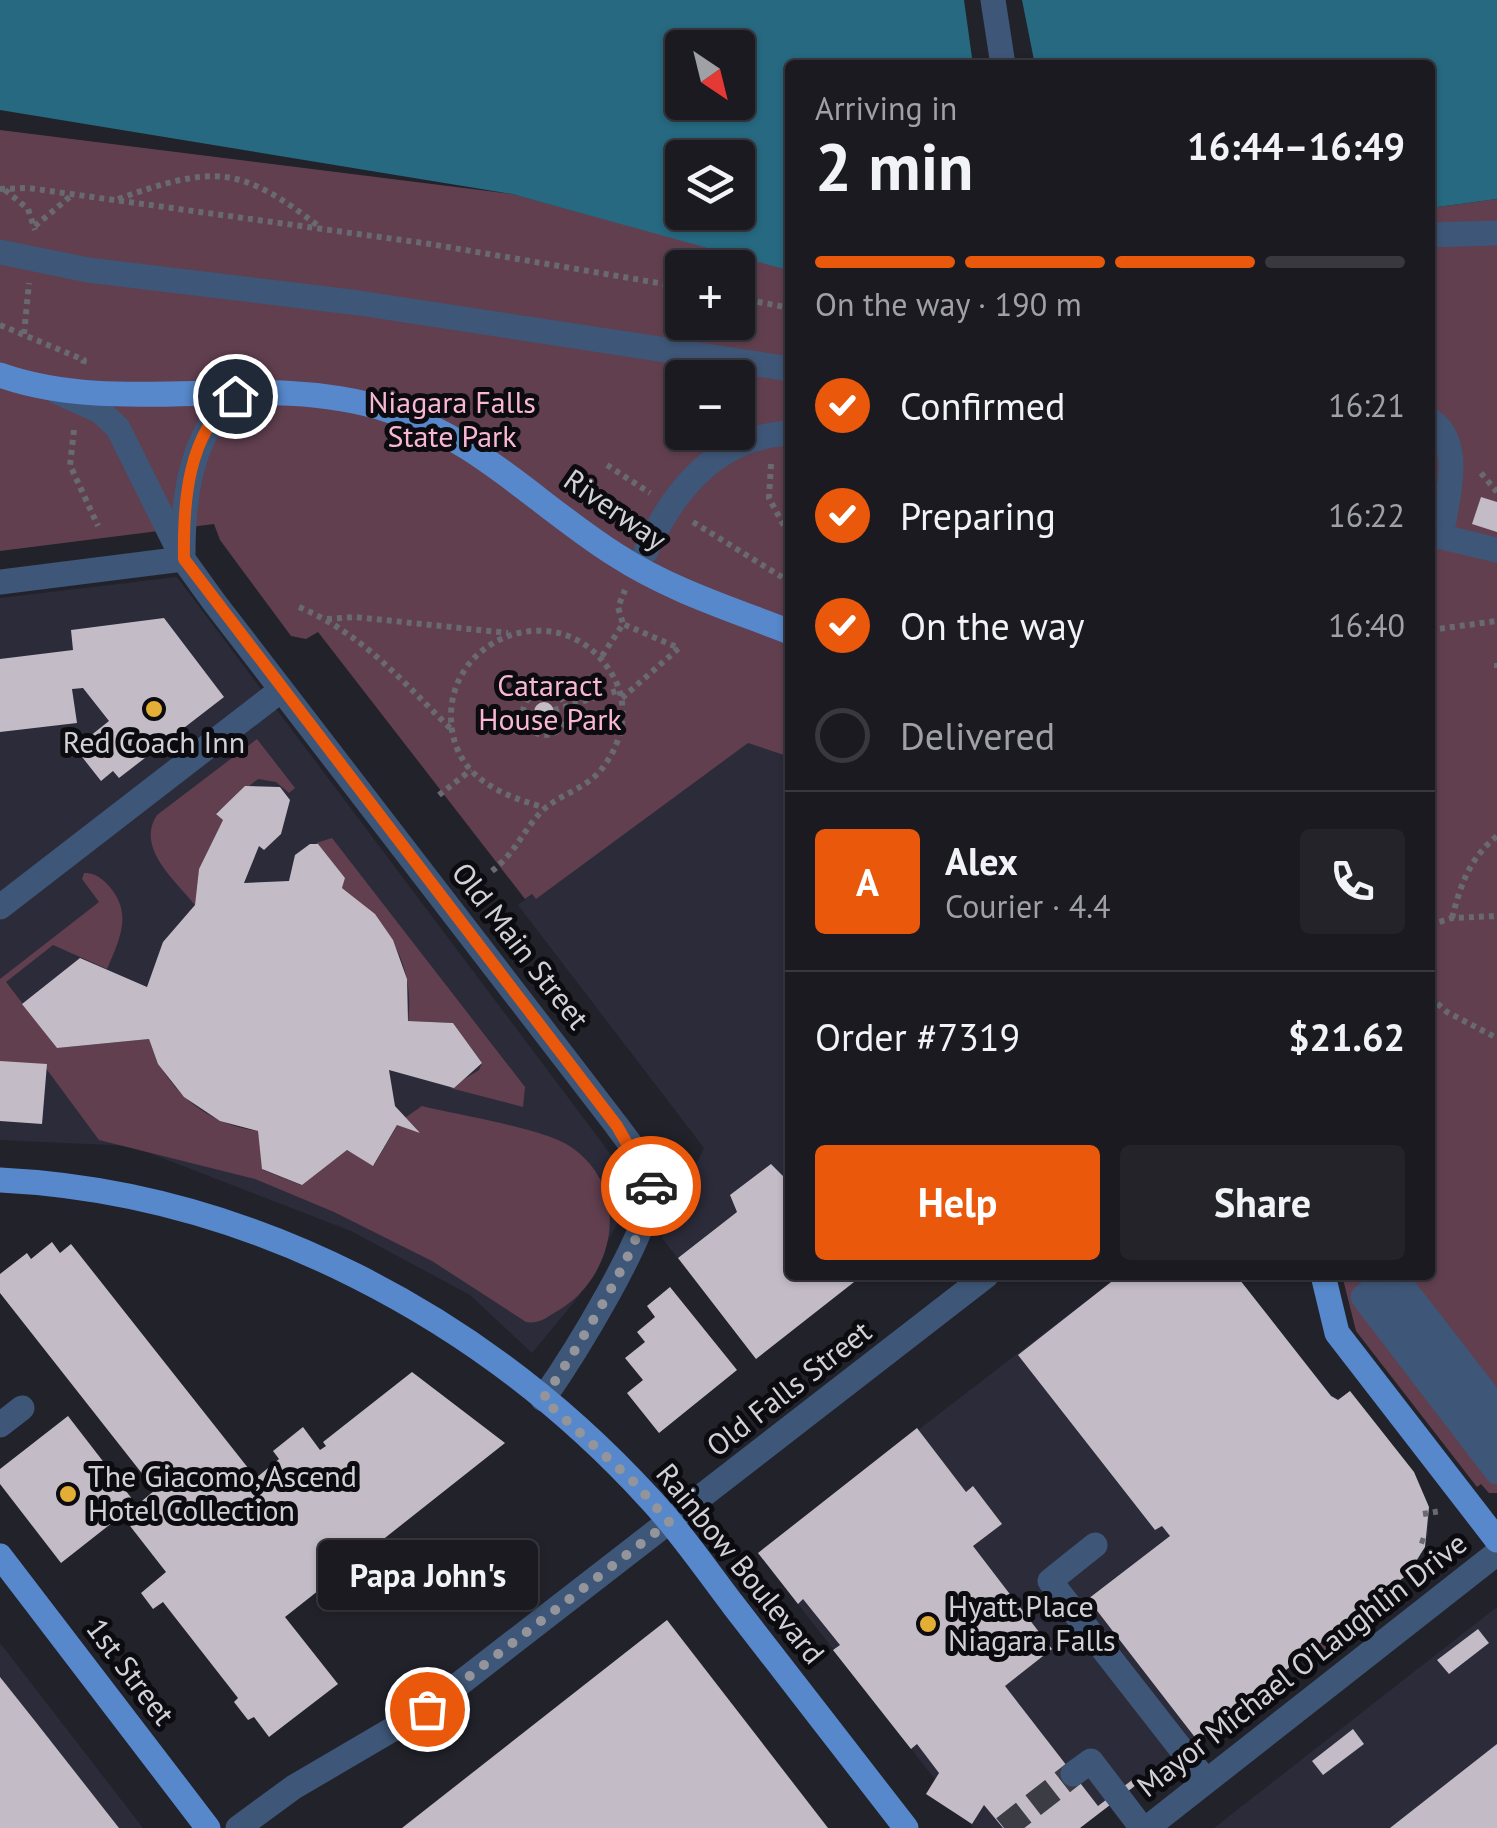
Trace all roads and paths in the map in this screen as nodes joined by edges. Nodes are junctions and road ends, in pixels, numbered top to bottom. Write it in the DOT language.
graph roads {
  1 [pos="993,0"];
  2 [pos="1002,60"];
  3 [pos="0,189"];
  4 [pos="72,195"];
  5 [pos="114,200"];
  6 [pos="35,226"];
  7 [pos="322,229"];
  8 [pos="1497,233"];
  9 [pos="1435,235"];
  10 [pos="0,252"];
  11 [pos="29,276"];
  12 [pos="665,284"];
  13 [pos="755,301"];
  14 [pos="785,307"];
  15 [pos="0,325"];
  16 [pos="24,334"];
  17 [pos="785,368"];
  18 [pos="83,371"];
  19 [pos="0,375"];
  20 [pos="44,388"];
  21 [pos="243,390"];
  22 [pos="76,419"];
  23 [pos="1435,424"];
  24 [pos="784,433"];
  25 [pos="607,465"];
  26 [pos="666,507"];
  27 [pos="98,526"];
  28 [pos="785,528"];
  29 [pos="1436,535"];
  30 [pos="1497,550"];
  31 [pos="646,551"];
  32 [pos="184,559"];
  33 [pos="785,579"];
  34 [pos="0,582"];
  35 [pos="628,585"];
  36 [pos="299,608"];
  37 [pos="327,618"];
  38 [pos="1497,621"];
  39 [pos="623,624"];
  40 [pos="1435,629"];
  41 [pos="785,630"];
  42 [pos="509,633"];
  43 [pos="602,656"];
  44 [pos="1497,663"];
  45 [pos="1497,671"];
  46 [pos="281,690"];
  47 [pos="621,694"];
  48 [pos="565,706"];
  49 [pos="554,710"];
  50 [pos="452,730"];
  51 [pos="470,770"];
  52 [pos="440,796"];
  53 [pos="546,808"];
  54 [pos="1497,836"];
  55 [pos="492,871"];
  56 [pos="0,907"];
  57 [pos="1497,916"];
  58 [pos="1452,918"];
  59 [pos="1435,923"];
  60 [pos="1435,1001"];
  61 [pos="1497,1038"];
  62 [pos="0,1180"];
  63 [pos="980,1280"];
  64 [pos="1324,1280"];
  65 [pos="1398,1280"];
  66 [pos="543,1399"];
  67 [pos="22,1408"];
  68 [pos="1497,1408"];
  69 [pos="0,1424"];
  70 [pos="1497,1442"];
  71 [pos="1497,1472"];
  72 [pos="1442,1510"];
  73 [pos="1423,1514"];
  74 [pos="669,1522"];
  75 [pos="1497,1540"];
  76 [pos="1095,1546"];
  77 [pos="1497,1553"];
  78 [pos="0,1556"];
  79 [pos="1406,1566"];
  80 [pos="1413,1572"];
  81 [pos="1082,1767"];
  82 [pos="1206,1781"];
  83 [pos="208,1828"];
  84 [pos="238,1828"];
  85 [pos="906,1828"];
  86 [pos="1144,1828"];
  1 -- 2 [label="street"];
  3 -- 4 [label="path"];
  4 -- 5 [label="path"];
  4 -- 6 [label="path"];
  5 -- 7 [label="path"];
  5 -- 7 [label="path"];
  7 -- 12 [label="path"];
  8 -- 9 [label="street"];
  10 -- 17 [label="street"];
  11 -- 16 [label="path"];
  13 -- 14 [label="path"];
  15 -- 16 [label="path"];
  16 -- 18 [label="path"];
  19 -- 20 [label="main road, Riverway"];
  20 -- 21 [label="main road, Riverway"];
  20 -- 32 [label="street, Old Main Street"];
  21 -- 32 [label="street"];
  21 -- 41 [label="main road, Riverway"];
  22 -- 27 [label="path"];
  23 -- 29 [label="street"];
  24 -- 26 [label="street"];
  24 -- 28 [label="path"];
  25 -- 26 [label="path"];
  26 -- 31 [label="street"];
  26 -- 33 [label="path"];
  29 -- 30 [label="street"];
  32 -- 34 [label="street"];
  32 -- 46 [label="street, Old Main Street"];
  35 -- 39 [label="path"];
  36 -- 37 [label="path"];
  37 -- 42 [label="path"];
  37 -- 50 [label="path"];
  38 -- 40 [label="path"];
  39 -- 43 [label="path"];
  39 -- 47 [label="path"];
  42 -- 43 [label="path"];
  42 -- 50 [label="path"];
  43 -- 47 [label="path"];
  44 -- 45 [label="path"];
  46 -- 56 [label="street"];
  46 -- 66 [label="street, Old Main Street"];
  47 -- 48 [label="path"];
  47 -- 53 [label="path"];
  48 -- 48 [label="path"];
  48 -- 49 [label="path"];
  50 -- 51 [label="path"];
  51 -- 52 [label="path"];
  51 -- 53 [label="path"];
  53 -- 55 [label="path"];
  54 -- 58 [label="path"];
  57 -- 58 [label="path"];
  58 -- 59 [label="path"];
  60 -- 61 [label="path"];
  62 -- 66 [label="main road, Rainbow Boulevard"];
  63 -- 74 [label="street, Old Falls Street"];
  64 -- 75 [label="main road"];
  65 -- 68 [label="street"];
  66 -- 74 [label="main road, Rainbow Boulevard"];
  67 -- 69 [label="street"];
  70 -- 71 [label="street"];
  72 -- 73 [label="path"];
  74 -- 84 [label="street, Old Falls Street"];
  74 -- 85 [label="main road, Rainbow Boulevard"];
  76 -- 82 [label="street"];
  77 -- 82 [label="street, Mayor Michael O'Laughlin Drive"];
  78 -- 83 [label="main road, 1st Street"];
  79 -- 80 [label="path"];
  81 -- 86 [label="street"];
  82 -- 86 [label="street, Mayor Michael O'Laughlin Drive"];
}
